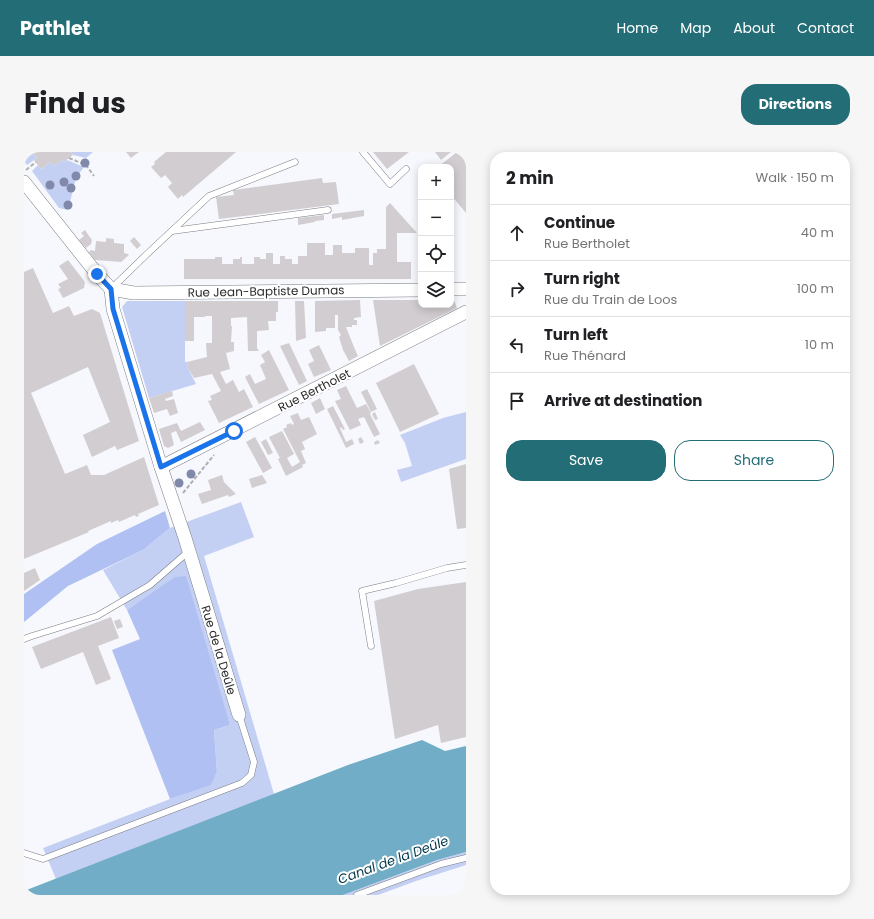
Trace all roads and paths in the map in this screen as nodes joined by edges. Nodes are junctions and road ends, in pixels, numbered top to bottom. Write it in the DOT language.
graph roads {
  1 [pos="363,152"];
  2 [pos="69,158"];
  3 [pos="36,162"];
  4 [pos="295,162"];
  5 [pos="406,169"];
  6 [pos="24,172"];
  7 [pos="94,176"];
  8 [pos="24,182"];
  9 [pos="328,210"];
  10 [pos="172,231"];
  11 [pos="111,289"];
  12 [pos="454,289"];
  13 [pos="466,289"];
  14 [pos="418,290"];
  15 [pos="466,312"];
  16 [pos="214,455"];
  17 [pos="161,467"];
  18 [pos="173,505"];
  19 [pos="189,551"];
  20 [pos="466,564"];
  21 [pos="24,639"];
  22 [pos="371,646"];
  23 [pos="239,715"];
  24 [pos="24,853"];
  25 [pos="466,858"];
  26 [pos="357,895"];
  1 -- 5 [label="lane"];
  2 -- 7 [label="path"];
  3 -- 6 [label="path"];
  4 -- 10 [label="lane"];
  8 -- 11 [label="street"];
  9 -- 10 [label="lane"];
  10 -- 11 [label="lane"];
  11 -- 14 [label="street, Rue Jean-Baptiste Dumas"];
  11 -- 17 [label="street, Rue de la Deûle"];
  12 -- 13 [label="street"];
  15 -- 17 [label="street, Rue Bertholet"];
  16 -- 18 [label="path"];
  17 -- 18 [label="street, Rue de la Deûle"];
  18 -- 19 [label="street, Rue de la Deûle"];
  19 -- 21 [label="lane"];
  19 -- 23 [label="street, Rue de la Deûle"];
  20 -- 22 [label="lane"];
  23 -- 24 [label="lane, Rue de la Deûle"];
  25 -- 26 [label="lane"];
}
